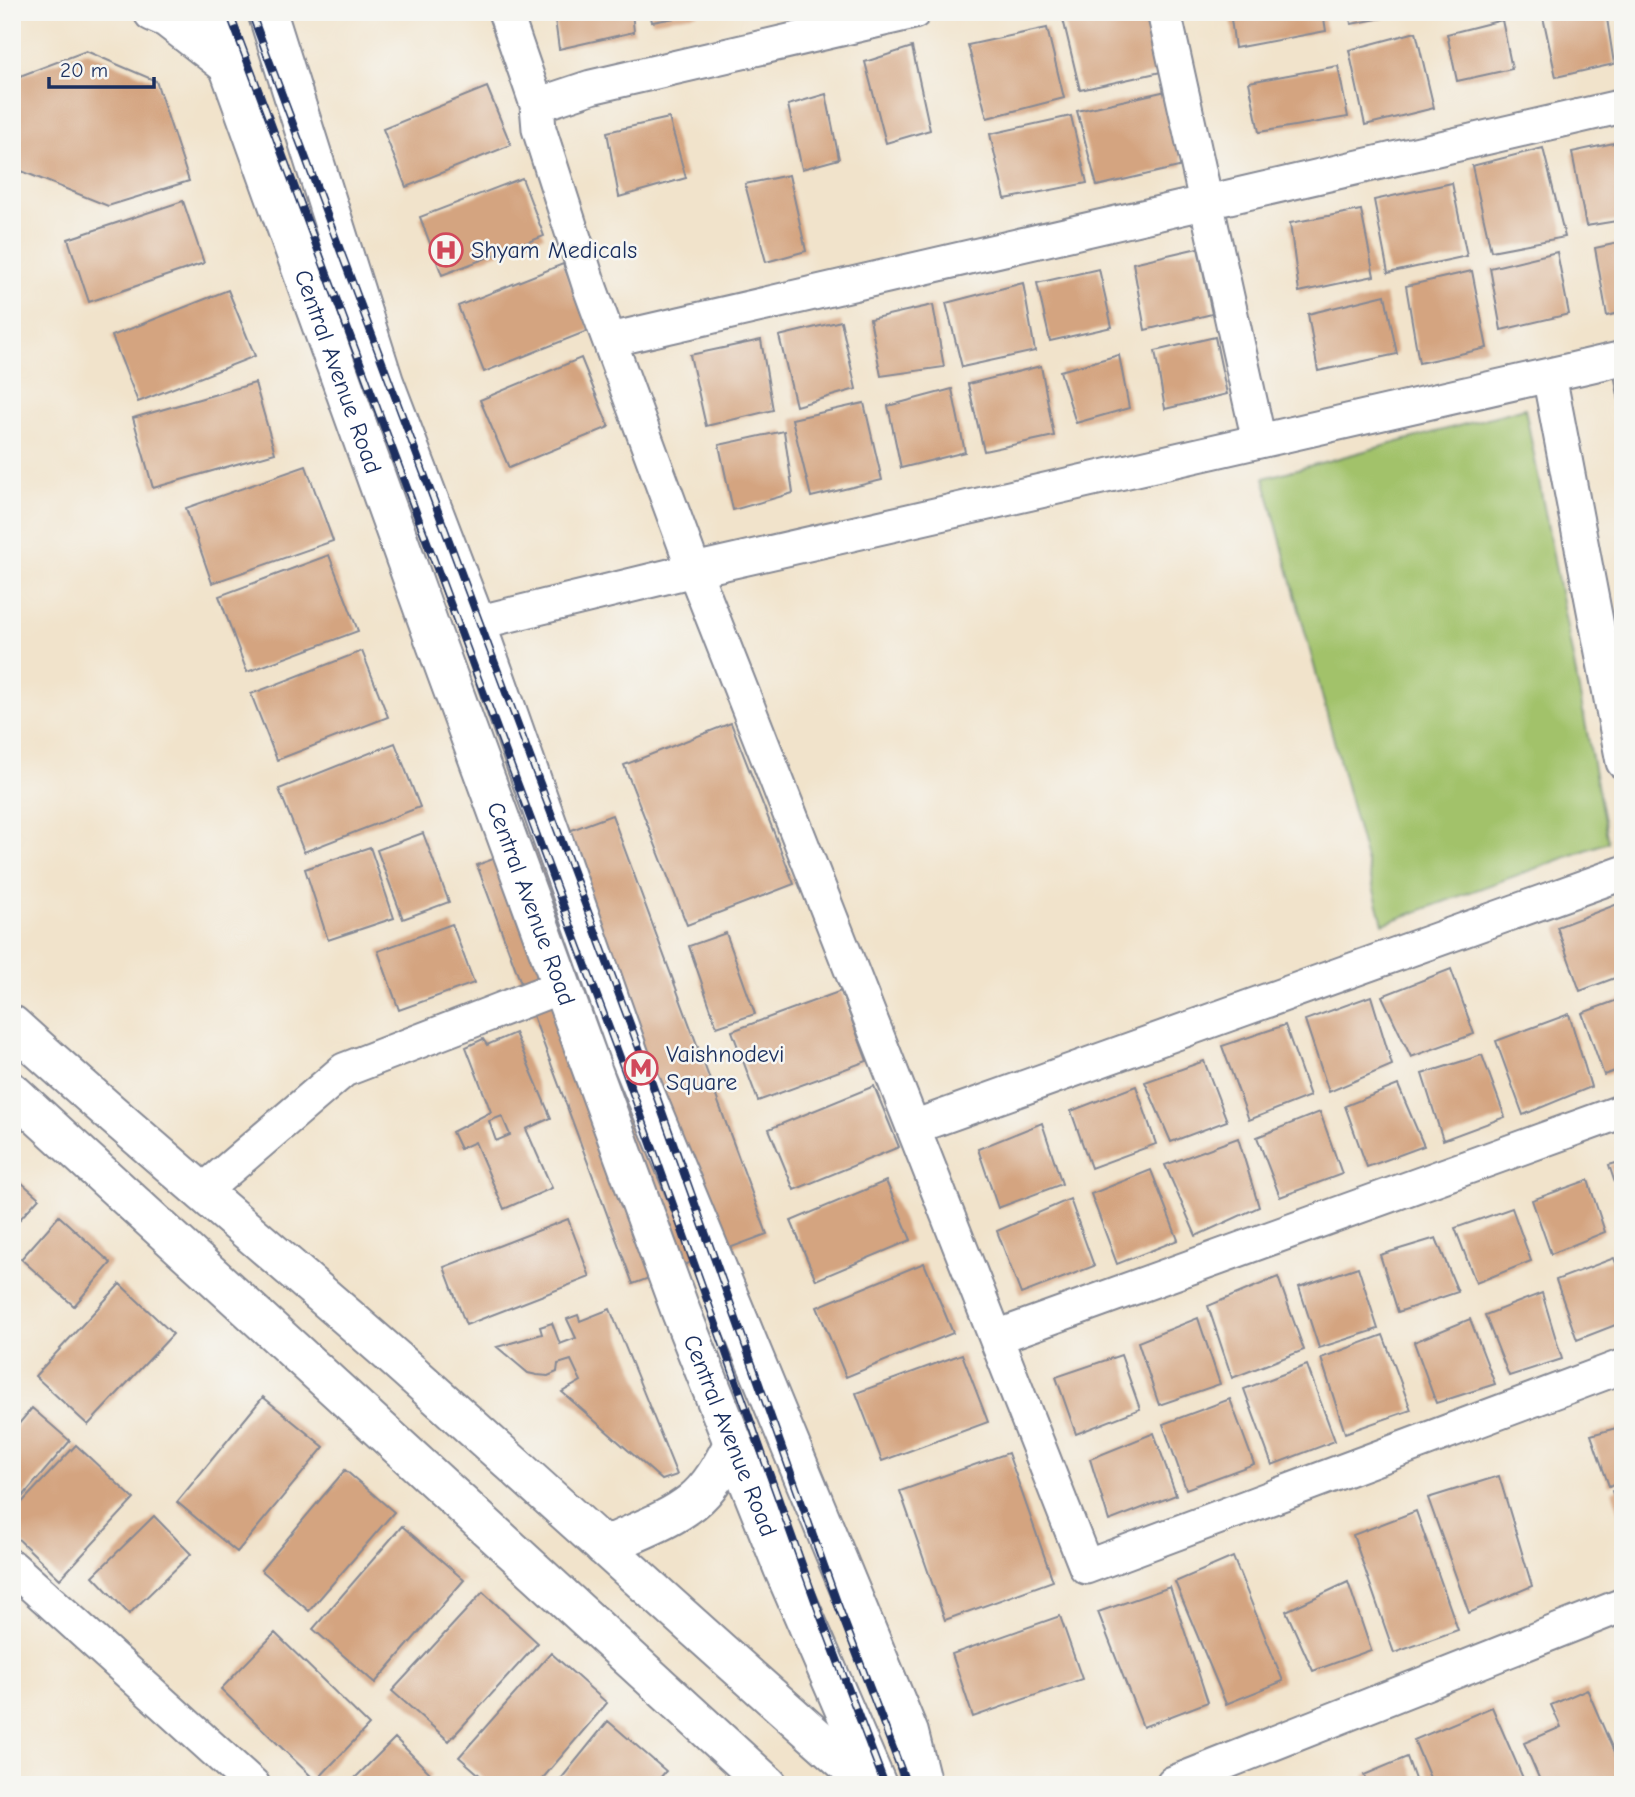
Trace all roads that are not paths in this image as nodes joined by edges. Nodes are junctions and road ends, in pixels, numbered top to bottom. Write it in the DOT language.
graph roads {
  1 [pos="152,12"];
  2 [pos="209,12"];
  3 [pos="505,12"];
  4 [pos="915,12"];
  5 [pos="1164,12"];
  6 [pos="276,20"];
  7 [pos="230,66"];
  8 [pos="537,105"];
  9 [pos="1623,106"];
  10 [pos="1206,201"];
  11 [pos="610,341"];
  12 [pos="1623,358"];
  13 [pos="1549,375"];
  14 [pos="1259,441"];
  15 [pos="694,570"];
  16 [pos="475,623"];
  17 [pos="1623,762"];
  18 [pos="1623,873"];
  19 [pos="562,986"];
  20 [pos="12,1025"];
  21 [pos="12,1092"];
  22 [pos="1623,1111"];
  23 [pos="914,1127"];
  24 [pos="202,1192"];
  25 [pos="997,1336"];
  26 [pos="1623,1366"];
  27 [pos="733,1444"];
  28 [pos="604,1547"];
  29 [pos="12,1567"];
  30 [pos="1623,1605"];
  31 [pos="1171,1784"];
  32 [pos="253,1785"];
  33 [pos="768,1785"];
  34 [pos="871,1785"];
  35 [pos="877,1785"];
  36 [pos="922,1785"];
  1 -- 7 [label="main road"];
  2 -- 7 [label="main road, Central Avenue Road"];
  3 -- 8 [label="street"];
  4 -- 8 [label="street"];
  5 -- 10 [label="street"];
  6 -- 16 [label="main road"];
  7 -- 19 [label="main road, Central Avenue Road"];
  8 -- 11 [label="street"];
  9 -- 10 [label="street"];
  10 -- 11 [label="street"];
  10 -- 14 [label="street"];
  11 -- 15 [label="street"];
  12 -- 13 [label="street"];
  13 -- 14 [label="street"];
  13 -- 17 [label="street"];
  14 -- 15 [label="street"];
  15 -- 16 [label="street"];
  15 -- 23 [label="street"];
  16 -- 36 [label="main road"];
  18 -- 23 [label="street"];
  19 -- 24 [label="street"];
  19 -- 27 [label="main road, Central Avenue Road"];
  20 -- 24 [label="main road"];
  21 -- 33 [label="main road"];
  22 -- 25 [label="street"];
  23 -- 25 [label="street"];
  24 -- 28 [label="main road"];
  25 -- 26 [label="street"];
  27 -- 28 [label="main road"];
  27 -- 35 [label="main road, Central Avenue Road"];
  28 -- 34 [label="main road"];
  29 -- 32 [label="street"];
  30 -- 31 [label="street"];
}
